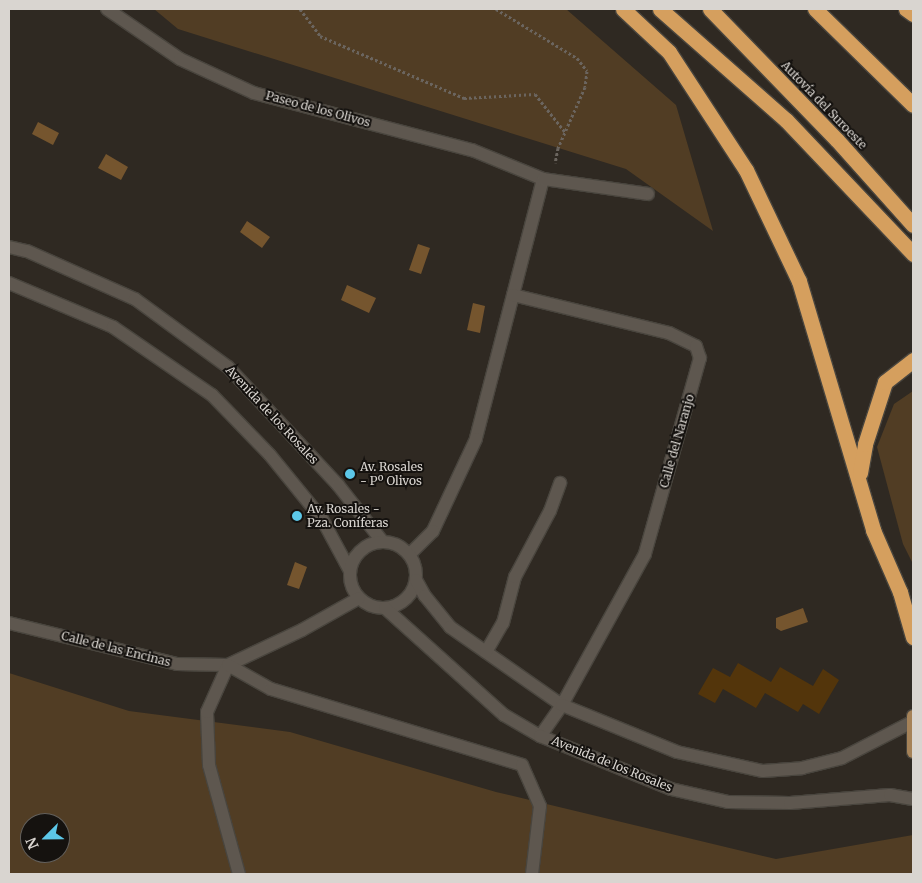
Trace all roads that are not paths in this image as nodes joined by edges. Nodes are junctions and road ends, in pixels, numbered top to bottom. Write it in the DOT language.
graph roads {
  1 [pos="107,9"];
  2 [pos="623,9"];
  3 [pos="660,9"];
  4 [pos="710,9"];
  5 [pos="815,9"];
  6 [pos="906,9"];
  7 [pos="913,14"];
  8 [pos="913,105"];
  9 [pos="543,179"];
  10 [pos="648,194"];
  11 [pos="913,225"];
  12 [pos="9,247"];
  13 [pos="913,254"];
  14 [pos="9,283"];
  15 [pos="513,295"];
  16 [pos="913,360"];
  17 [pos="859,477"];
  18 [pos="560,484"];
  19 [pos="382,541"];
  20 [pos="410,554"];
  21 [pos="350,571"];
  22 [pos="416,580"];
  23 [pos="900,592"];
  24 [pos="359,598"];
  25 [pos="913,600"];
  26 [pos="385,608"];
  27 [pos="9,623"];
  28 [pos="913,637"];
  29 [pos="486,652"];
  30 [pos="228,665"];
  31 [pos="562,705"];
  32 [pos="913,719"];
  33 [pos="540,736"];
  34 [pos="913,752"];
  35 [pos="913,799"];
  36 [pos="239,874"];
  37 [pos="532,874"];
  1 -- 9 [label="street, Paseo de los Olivos"];
  2 -- 17 [label="highway"];
  3 -- 13 [label="highway"];
  4 -- 11 [label="highway, Autovía del Suroeste"];
  5 -- 8 [label="highway"];
  6 -- 7 [label="highway"];
  9 -- 10 [label="street, Paseo de los Olivos"];
  9 -- 15 [label="street"];
  12 -- 19 [label="street, Avenida de los Rosales"];
  14 -- 21 [label="street"];
  15 -- 20 [label="street"];
  15 -- 31 [label="street, Calle del Naranjo"];
  16 -- 17 [label="highway"];
  17 -- 23 [label="highway"];
  18 -- 29 [label="street"];
  19 -- 20 [label="street"];
  19 -- 21 [label="street"];
  20 -- 22 [label="street"];
  21 -- 24 [label="street"];
  22 -- 26 [label="street"];
  22 -- 29 [label="street"];
  23 -- 25 [label="highway"];
  23 -- 28 [label="highway"];
  24 -- 26 [label="street"];
  24 -- 30 [label="street, Calle de las Encinas"];
  26 -- 33 [label="street, Avenida de los Rosales"];
  27 -- 30 [label="street, Calle de las Encinas"];
  29 -- 31 [label="street"];
  30 -- 36 [label="street"];
  30 -- 37 [label="street"];
  31 -- 32 [label="street"];
  31 -- 33 [label="street, Calle del Naranjo"];
  32 -- 34 [label="main road"];
  33 -- 35 [label="street, Avenida de los Rosales"];
}
